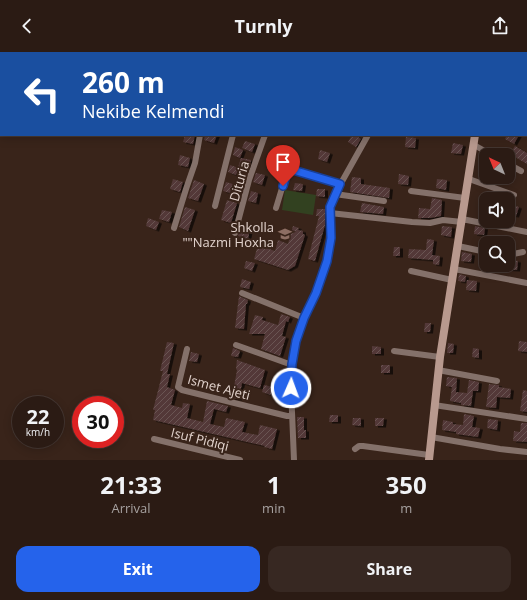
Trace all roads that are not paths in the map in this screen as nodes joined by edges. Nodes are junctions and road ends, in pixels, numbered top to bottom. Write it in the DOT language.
graph roads {
  1 [pos="200,136"];
  2 [pos="233,136"];
  3 [pos="265,136"];
  4 [pos="367,136"];
  5 [pos="475,136"];
  6 [pos="474,145"];
  7 [pos="479,148"];
  8 [pos="515,168"];
  9 [pos="521,171"];
  10 [pos="469,179"];
  11 [pos="340,184"];
  12 [pos="411,191"];
  13 [pos="506,192"];
  14 [pos="335,194"];
  15 [pos="465,198"];
  16 [pos="384,201"];
  17 [pos="215,206"];
  18 [pos="276,208"];
  19 [pos="330,213"];
  20 [pos="462,220"];
  21 [pos="174,228"];
  22 [pos="527,232"];
  23 [pos="235,233"];
  24 [pos="458,246"];
  25 [pos="479,250"];
  26 [pos="523,252"];
  27 [pos="515,254"];
  28 [pos="454,269"];
  29 [pos="412,271"];
  30 [pos="452,280"];
  31 [pos="527,283"];
  32 [pos="242,293"];
  33 [pos="304,318"];
  34 [pos="236,346"];
  35 [pos="187,349"];
  36 [pos="394,351"];
  37 [pos="440,357"];
  38 [pos="292,364"];
  39 [pos="438,370"];
  40 [pos="497,381"];
  41 [pos="434,405"];
  42 [pos="291,416"];
  43 [pos="527,419"];
  44 [pos="431,437"];
  45 [pos="154,439"];
  46 [pos="355,449"];
  47 [pos="527,452"];
  48 [pos="429,458"];
  49 [pos="240,460"];
  50 [pos="294,460"];
  1 -- 21 [label="street"];
  2 -- 17 [label="street"];
  3 -- 23 [label="street, Dituria"];
  4 -- 11 [label="street"];
  5 -- 6 [label="street"];
  6 -- 7 [label="street"];
  6 -- 10 [label="street"];
  8 -- 9 [label="street"];
  10 -- 13 [label="street"];
  10 -- 15 [label="street"];
  11 -- 14 [label="street"];
  11 -- 18 [label="street"];
  12 -- 15 [label="street"];
  14 -- 16 [label="street"];
  14 -- 19 [label="street"];
  15 -- 20 [label="street"];
  19 -- 20 [label="street"];
  19 -- 33 [label="street"];
  20 -- 22 [label="street"];
  20 -- 24 [label="street"];
  24 -- 25 [label="street"];
  24 -- 28 [label="street"];
  26 -- 27 [label="street"];
  28 -- 30 [label="street"];
  28 -- 31 [label="street"];
  29 -- 30 [label="street"];
  30 -- 37 [label="street"];
  32 -- 33 [label="street"];
  33 -- 38 [label="street"];
  34 -- 38 [label="street"];
  35 -- 42 [label="street, Ismet Ajeti"];
  36 -- 37 [label="street"];
  37 -- 39 [label="street"];
  38 -- 42 [label="street"];
  39 -- 40 [label="street"];
  39 -- 41 [label="street"];
  41 -- 43 [label="street"];
  41 -- 44 [label="street"];
  42 -- 50 [label="street"];
  44 -- 47 [label="street"];
  44 -- 48 [label="street"];
  45 -- 49 [label="street, Isuf Pidiqi"];
  46 -- 48 [label="street"];
}
